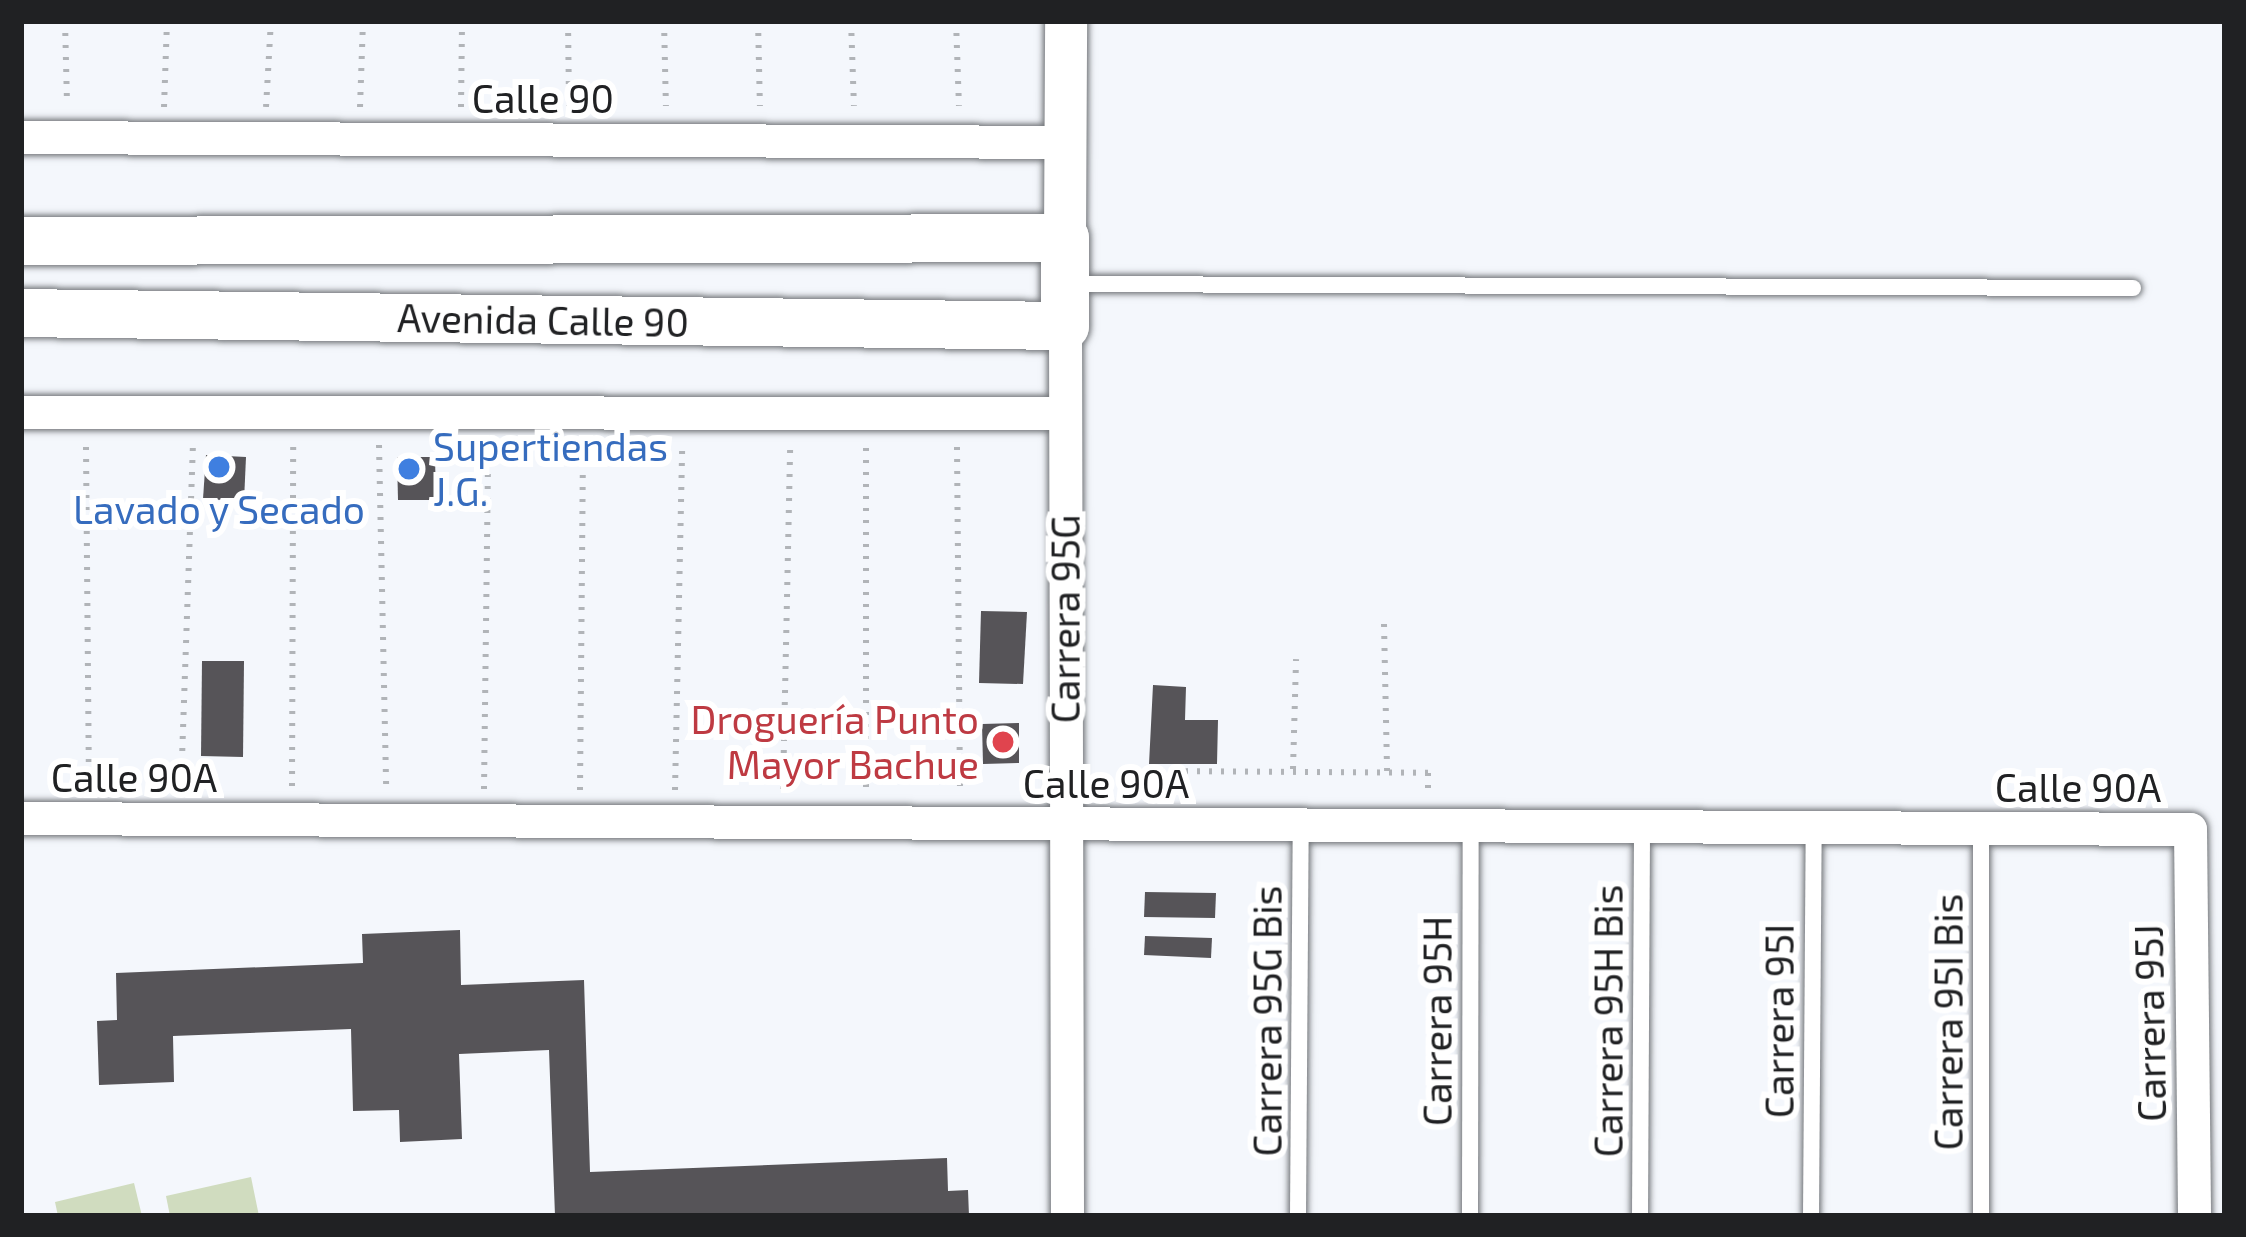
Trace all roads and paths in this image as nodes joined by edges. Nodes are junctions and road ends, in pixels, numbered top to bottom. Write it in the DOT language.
graph roads {
  1 [pos="65,21"];
  2 [pos="167,21"];
  3 [pos="271,21"];
  4 [pos="363,21"];
  5 [pos="462,21"];
  6 [pos="568,21"];
  7 [pos="664,21"];
  8 [pos="758,21"];
  9 [pos="851,21"];
  10 [pos="956,21"];
  11 [pos="1066,21"];
  12 [pos="959,109"];
  13 [pos="360,110"];
  14 [pos="461,110"];
  15 [pos="569,110"];
  16 [pos="666,110"];
  17 [pos="760,110"];
  18 [pos="854,110"];
  19 [pos="67,111"];
  20 [pos="164,111"];
  21 [pos="266,111"];
  22 [pos="21,137"];
  23 [pos="1065,142"];
  24 [pos="21,241"];
  25 [pos="1065,283"];
  26 [pos="2133,288"];
  27 [pos="21,313"];
  28 [pos="21,412"];
  29 [pos="489,412"];
  30 [pos="1065,413"];
  31 [pos="584,416"];
  32 [pos="682,416"];
  33 [pos="378,417"];
  34 [pos="294,418"];
  35 [pos="957,436"];
  36 [pos="790,437"];
  37 [pos="866,437"];
  38 [pos="86,442"];
  39 [pos="194,442"];
  40 [pos="1384,624"];
  41 [pos="1295,659"];
  42 [pos="1161,771"];
  43 [pos="1293,771"];
  44 [pos="1387,772"];
  45 [pos="1428,773"];
  46 [pos="21,818"];
  47 [pos="89,819"];
  48 [pos="180,819"];
  49 [pos="292,820"];
  50 [pos="386,820"];
  51 [pos="483,821"];
  52 [pos="580,822"];
  53 [pos="674,822"];
  54 [pos="783,823"];
  55 [pos="866,824"];
  56 [pos="960,825"];
  57 [pos="1066,825"];
  58 [pos="1300,826"];
  59 [pos="1471,827"];
  60 [pos="1642,827"];
  61 [pos="1814,827"];
  62 [pos="1981,828"];
  63 [pos="2190,830"];
  64 [pos="1067,1216"];
  65 [pos="1298,1216"];
  66 [pos="1470,1216"];
  67 [pos="1640,1216"];
  68 [pos="1811,1216"];
  69 [pos="1981,1216"];
  70 [pos="2194,1216"];
  1 -- 19 [label="path"];
  2 -- 20 [label="path"];
  3 -- 21 [label="path"];
  4 -- 13 [label="path"];
  5 -- 14 [label="path"];
  6 -- 15 [label="path"];
  7 -- 16 [label="path"];
  8 -- 17 [label="path"];
  9 -- 18 [label="path"];
  10 -- 12 [label="path"];
  11 -- 23 [label="street, Carrera 95G"];
  22 -- 23 [label="street, Calle 90"];
  23 -- 25 [label="street, Carrera 95G"];
  24 -- 25 [label="main road, Avenida Calle 90"];
  25 -- 26 [label="lane"];
  25 -- 27 [label="main road, Avenida Calle 90"];
  25 -- 30 [label="street, Carrera 95G"];
  28 -- 29 [label="street"];
  29 -- 30 [label="street"];
  29 -- 51 [label="path"];
  30 -- 57 [label="street, Carrera 95G"];
  31 -- 52 [label="path"];
  32 -- 53 [label="path"];
  33 -- 50 [label="path"];
  34 -- 49 [label="path"];
  35 -- 56 [label="path"];
  36 -- 54 [label="path"];
  37 -- 55 [label="path"];
  38 -- 47 [label="path"];
  39 -- 48 [label="path"];
  40 -- 44 [label="path"];
  41 -- 43 [label="path"];
  42 -- 43 [label="path"];
  43 -- 44 [label="path"];
  44 -- 45 [label="path"];
  46 -- 47 [label="street, Calle 90A"];
  47 -- 48 [label="street, Calle 90A"];
  48 -- 49 [label="street, Calle 90A"];
  49 -- 50 [label="street, Calle 90A"];
  50 -- 51 [label="street, Calle 90A"];
  51 -- 52 [label="street, Calle 90A"];
  52 -- 53 [label="street, Calle 90A"];
  53 -- 54 [label="street, Calle 90A"];
  54 -- 55 [label="street, Calle 90A"];
  55 -- 56 [label="street, Calle 90A"];
  56 -- 57 [label="street, Calle 90A"];
  57 -- 58 [label="street, Calle 90A"];
  57 -- 64 [label="street, Carrera 95G"];
  58 -- 59 [label="street, Calle 90A"];
  58 -- 65 [label="lane, Carrera 95G Bis"];
  59 -- 60 [label="street, Calle 90A"];
  59 -- 66 [label="lane, Carrera 95H"];
  60 -- 61 [label="street, Calle 90A"];
  60 -- 67 [label="lane, Carrera 95H Bis"];
  61 -- 62 [label="street, Calle 90A"];
  61 -- 68 [label="lane, Carrera 95I"];
  62 -- 63 [label="street, Calle 90A"];
  62 -- 69 [label="lane, Carrera 95I Bis"];
  63 -- 70 [label="street, Carrera 95J"];
}
